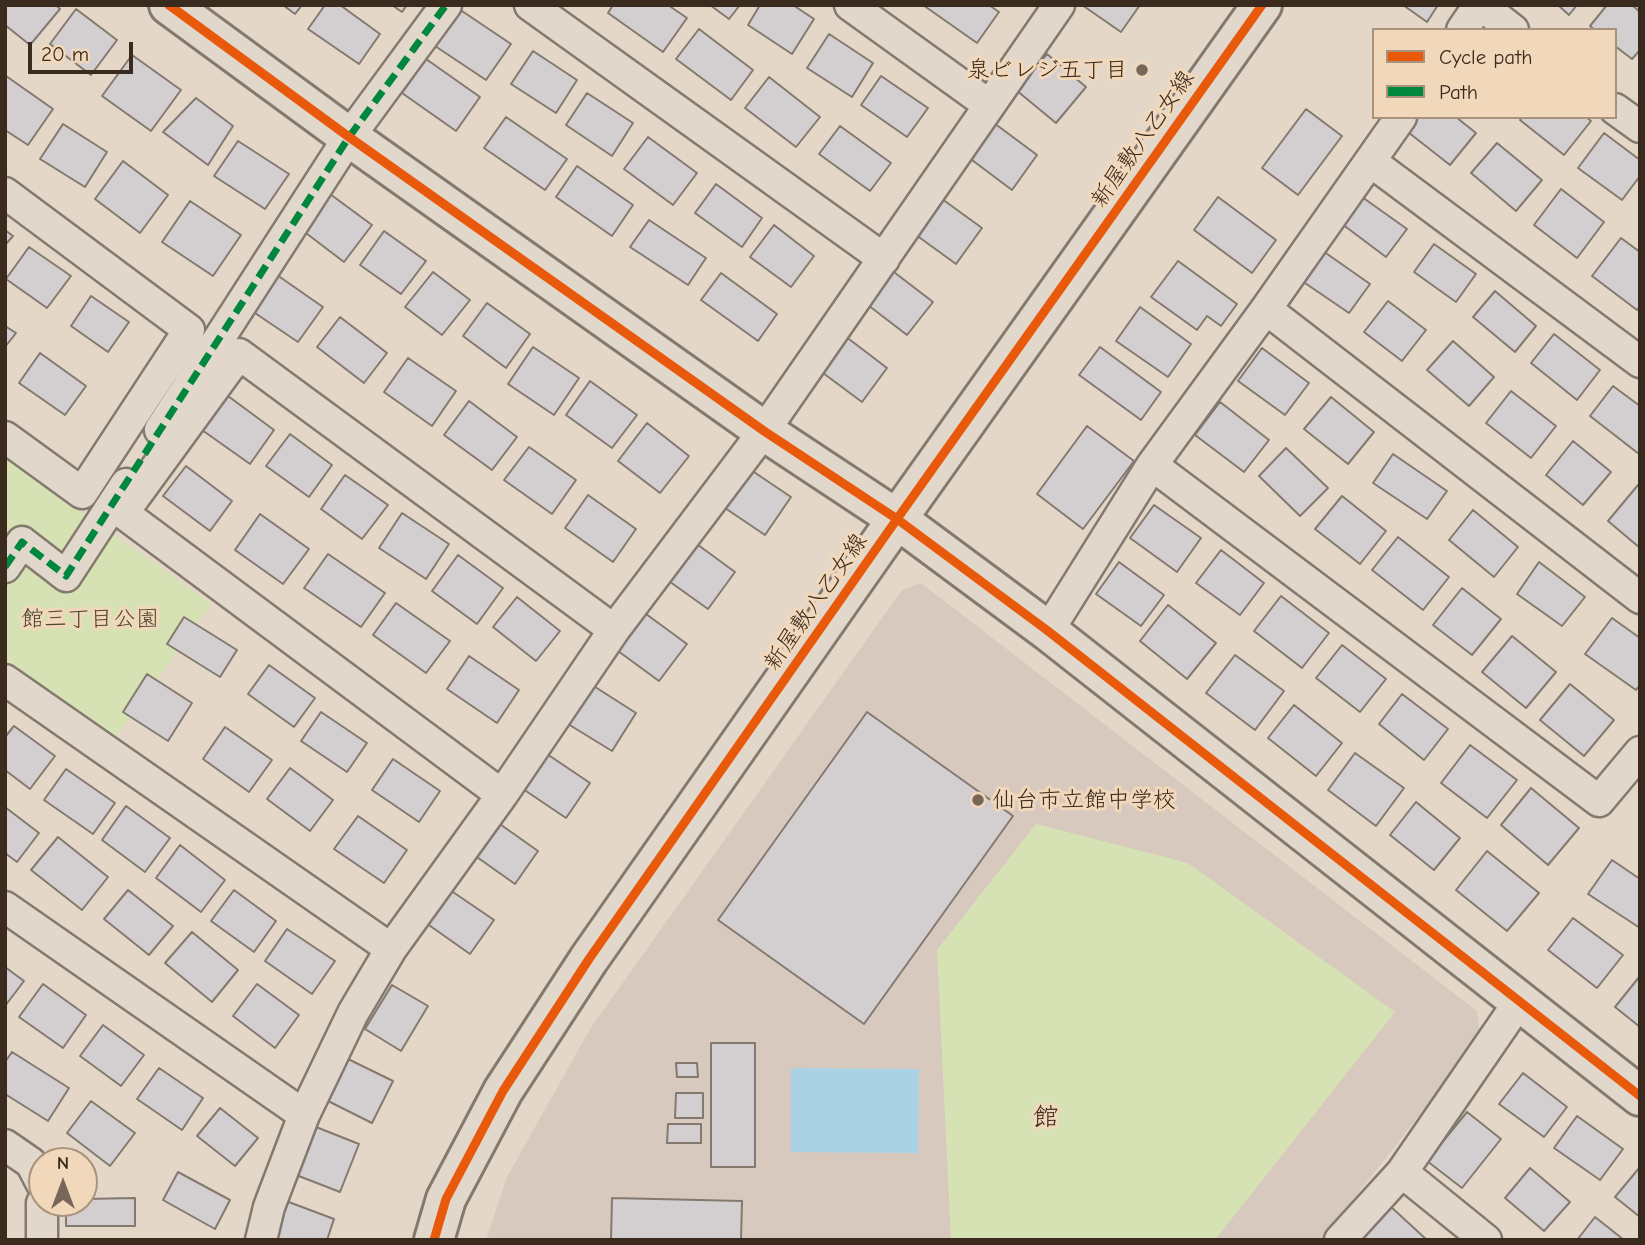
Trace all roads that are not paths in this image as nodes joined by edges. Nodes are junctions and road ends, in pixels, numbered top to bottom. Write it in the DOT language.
graph roads {
  1 [pos="169,5"];
  2 [pos="446,5"];
  3 [pos="530,5"];
  4 [pos="850,5"];
  5 [pos="1059,5"];
  6 [pos="1262,5"];
  7 [pos="1480,5"];
  8 [pos="1463,28"];
  9 [pos="1510,28"];
  10 [pos="989,105"];
  11 [pos="1617,110"];
  12 [pos="1400,119"];
  13 [pos="1640,127"];
  14 [pos="349,137"];
  15 [pos="1370,161"];
  16 [pos="5,193"];
  17 [pos="884,259"];
  18 [pos="1266,309"];
  19 [pos="1640,362"];
  20 [pos="764,432"];
  21 [pos="5,437"];
  22 [pos="1152,465"];
  23 [pos="897,519"];
  24 [pos="5,567"];
  25 [pos="1640,598"];
  26 [pos="614,630"];
  27 [pos="1048,631"];
  28 [pos="5,680"];
  29 [pos="1640,752"];
  30 [pos="502,795"];
  31 [pos="5,907"];
  32 [pos="391,950"];
  33 [pos="1519,1002"];
  34 [pos="1640,1096"];
  35 [pos="304,1115"];
  36 [pos="5,1145"];
  37 [pos="28,1161"];
  38 [pos="1402,1172"];
  39 [pos="42,1217"];
  40 [pos="41,1240"];
  41 [pos="261,1240"];
  42 [pos="433,1240"];
  43 [pos="1340,1240"];
  44 [pos="1486,1240"];
  1 -- 14 [label="street"];
  2 -- 14 [label="street"];
  3 -- 17 [label="street"];
  4 -- 10 [label="street"];
  5 -- 10 [label="street"];
  6 -- 23 [label="street, 新屋敷八乙女線"];
  7 -- 8 [label="street"];
  7 -- 9 [label="street"];
  10 -- 17 [label="street"];
  11 -- 13 [label="street"];
  12 -- 15 [label="street"];
  14 -- 20 [label="street"];
  14 -- 24 [label="street"];
  15 -- 18 [label="street"];
  15 -- 19 [label="street"];
  16 -- 21 [label="street"];
  17 -- 20 [label="street"];
  18 -- 22 [label="street"];
  18 -- 25 [label="street"];
  20 -- 23 [label="street"];
  20 -- 26 [label="street"];
  22 -- 27 [label="street"];
  22 -- 29 [label="street"];
  23 -- 27 [label="street"];
  23 -- 42 [label="street, 新屋敷八乙女線"];
  26 -- 30 [label="street"];
  26 -- 30 [label="street"];
  27 -- 33 [label="street"];
  28 -- 32 [label="street"];
  30 -- 32 [label="street"];
  31 -- 35 [label="street"];
  32 -- 35 [label="street"];
  33 -- 34 [label="street"];
  33 -- 38 [label="street"];
  35 -- 41 [label="street"];
  36 -- 37 [label="street"];
  38 -- 43 [label="street"];
  38 -- 44 [label="street"];
  39 -- 40 [label="street"];
}
